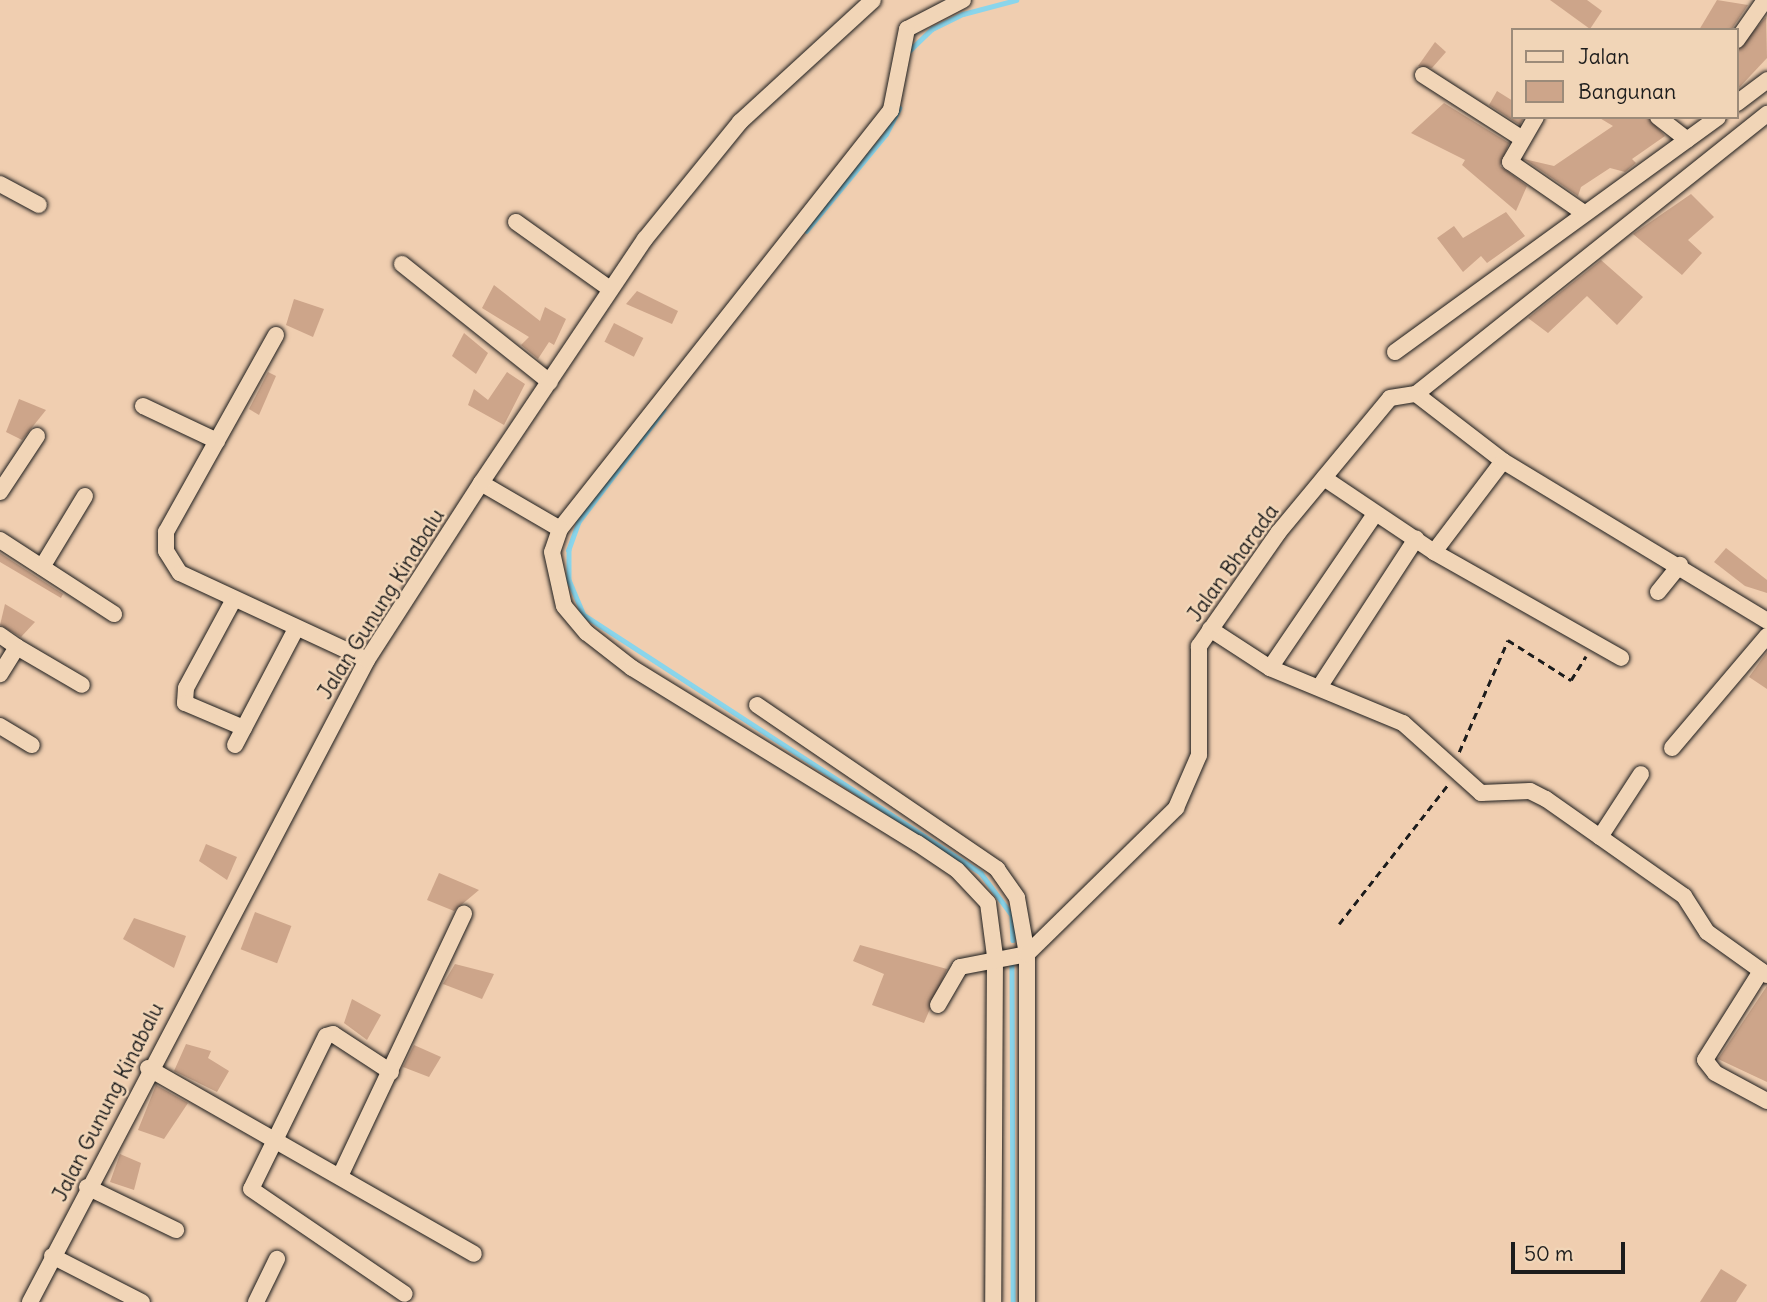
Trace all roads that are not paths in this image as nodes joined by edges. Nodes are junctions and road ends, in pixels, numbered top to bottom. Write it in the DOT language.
graph roads {
  1 [pos="873,0"];
  2 [pos="962,0"];
  3 [pos="1765,0"];
  4 [pos="1739,37"];
  5 [pos="1423,75"];
  6 [pos="1767,80"];
  7 [pos="1739,101"];
  8 [pos="1767,114"];
  9 [pos="1535,119"];
  10 [pos="1661,119"];
  11 [pos="1715,119"];
  12 [pos="1521,138"];
  13 [pos="1687,139"];
  14 [pos="0,184"];
  15 [pos="39,205"];
  16 [pos="1584,213"];
  17 [pos="516,222"];
  18 [pos="402,264"];
  19 [pos="610,289"];
  20 [pos="276,335"];
  21 [pos="1395,352"];
  22 [pos="550,382"];
  23 [pos="1416,394"];
  24 [pos="143,406"];
  25 [pos="37,436"];
  26 [pos="217,441"];
  27 [pos="1503,461"];
  28 [pos="1324,478"];
  29 [pos="481,483"];
  30 [pos="0,492"];
  31 [pos="85,496"];
  32 [pos="1375,514"];
  33 [pos="560,529"];
  34 [pos="1416,539"];
  35 [pos="0,540"];
  36 [pos="1434,552"];
  37 [pos="1680,565"];
  38 [pos="42,567"];
  39 [pos="1657,592"];
  40 [pos="233,601"];
  41 [pos="114,614"];
  42 [pos="1767,621"];
  43 [pos="296,629"];
  44 [pos="1210,629"];
  45 [pos="0,635"];
  46 [pos="1767,636"];
  47 [pos="17,647"];
  48 [pos="1621,659"];
  49 [pos="367,660"];
  50 [pos="1270,668"];
  51 [pos="0,674"];
  52 [pos="82,685"];
  53 [pos="1321,685"];
  54 [pos="757,705"];
  55 [pos="0,726"];
  56 [pos="244,728"];
  57 [pos="32,745"];
  58 [pos="235,745"];
  59 [pos="1672,748"];
  60 [pos="1641,774"];
  61 [pos="1600,837"];
  62 [pos="464,914"];
  63 [pos="1011,955"];
  64 [pos="1764,973"];
  65 [pos="938,1004"];
  66 [pos="148,1068"];
  67 [pos="391,1072"];
  68 [pos="1767,1101"];
  69 [pos="276,1139"];
  70 [pos="341,1174"];
  71 [pos="88,1187"];
  72 [pos="176,1230"];
  73 [pos="474,1254"];
  74 [pos="52,1256"];
  75 [pos="277,1259"];
  76 [pos="405,1294"];
  77 [pos="30,1302"];
  78 [pos="142,1302"];
  79 [pos="256,1302"];
  80 [pos="993,1302"];
  81 [pos="1027,1302"];
  1 -- 19 [label="street, Jalan Gunung Kinabalu"];
  2 -- 33 [label="street"];
  3 -- 4 [label="street"];
  5 -- 12 [label="street"];
  6 -- 7 [label="street"];
  8 -- 23 [label="street, Jalan Bharada"];
  9 -- 12 [label="street"];
  10 -- 13 [label="street"];
  11 -- 13 [label="street"];
  12 -- 16 [label="street"];
  13 -- 16 [label="street"];
  14 -- 15 [label="street"];
  16 -- 21 [label="street"];
  17 -- 19 [label="street"];
  18 -- 22 [label="street"];
  19 -- 22 [label="street, Jalan Gunung Kinabalu"];
  20 -- 26 [label="street"];
  22 -- 29 [label="street, Jalan Gunung Kinabalu"];
  23 -- 27 [label="street"];
  23 -- 28 [label="street, Jalan Bharada"];
  24 -- 26 [label="street"];
  25 -- 30 [label="street"];
  26 -- 40 [label="street"];
  27 -- 36 [label="street"];
  27 -- 37 [label="street"];
  28 -- 32 [label="street"];
  28 -- 44 [label="street, Jalan Bharada"];
  29 -- 33 [label="street"];
  29 -- 49 [label="street, Jalan Gunung Kinabalu"];
  31 -- 38 [label="street"];
  32 -- 34 [label="street"];
  32 -- 50 [label="street"];
  33 -- 63 [label="street"];
  34 -- 36 [label="street"];
  34 -- 53 [label="street"];
  35 -- 38 [label="street"];
  36 -- 48 [label="street"];
  37 -- 39 [label="street"];
  37 -- 42 [label="street"];
  38 -- 41 [label="street"];
  40 -- 43 [label="street"];
  40 -- 56 [label="street"];
  43 -- 49 [label="street"];
  43 -- 56 [label="street"];
  44 -- 50 [label="street"];
  44 -- 63 [label="street, Jalan Bharada"];
  45 -- 47 [label="street"];
  46 -- 59 [label="street"];
  47 -- 51 [label="street"];
  47 -- 52 [label="street"];
  49 -- 66 [label="street, Jalan Gunung Kinabalu"];
  50 -- 53 [label="street"];
  53 -- 61 [label="street"];
  54 -- 63 [label="street"];
  55 -- 57 [label="street"];
  56 -- 58 [label="street"];
  60 -- 61 [label="street"];
  61 -- 64 [label="street"];
  62 -- 67 [label="street"];
  63 -- 65 [label="street"];
  63 -- 80 [label="street"];
  63 -- 81 [label="street"];
  64 -- 68 [label="street"];
  66 -- 69 [label="street"];
  66 -- 71 [label="street, Jalan Gunung Kinabalu"];
  67 -- 69 [label="street"];
  67 -- 70 [label="street"];
  69 -- 70 [label="street"];
  69 -- 76 [label="street"];
  70 -- 73 [label="street"];
  71 -- 72 [label="street"];
  71 -- 74 [label="street, Jalan Gunung Kinabalu"];
  74 -- 77 [label="street, Jalan Gunung Kinabalu"];
  74 -- 78 [label="street"];
  75 -- 79 [label="street"];
}
